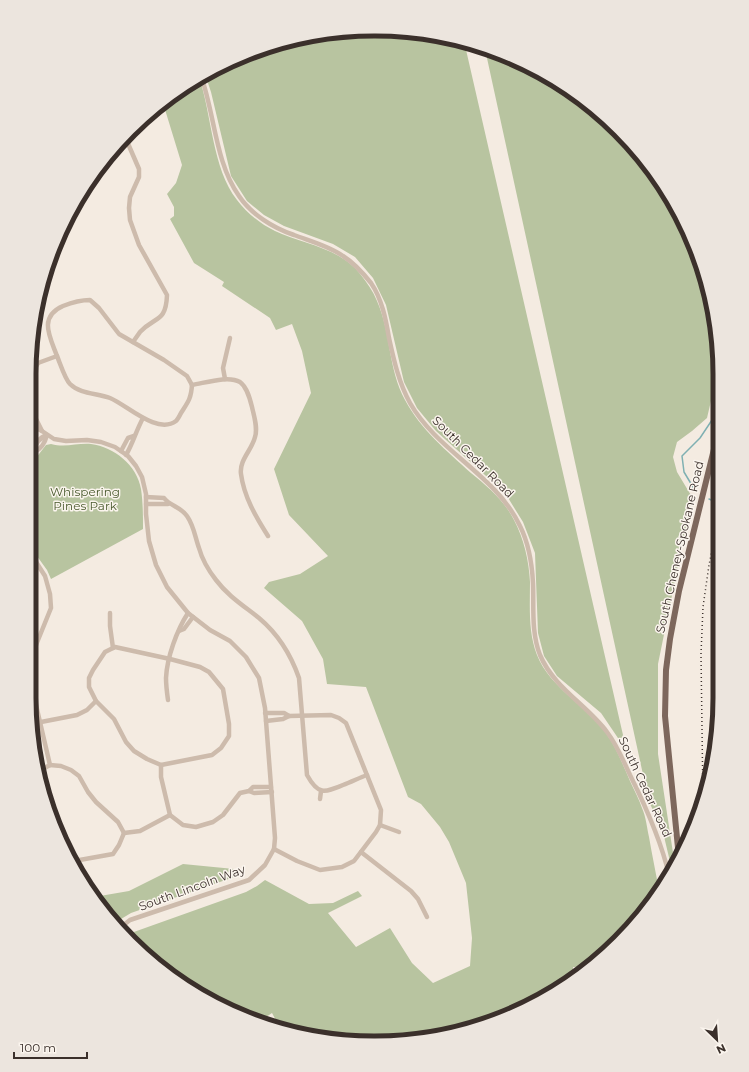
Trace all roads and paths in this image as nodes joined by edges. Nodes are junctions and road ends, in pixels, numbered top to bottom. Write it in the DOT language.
graph roads {
  1 [pos="203,82"];
  2 [pos="128,143"];
  3 [pos="230,338"];
  4 [pos="133,342"];
  5 [pos="57,356"];
  6 [pos="38,363"];
  7 [pos="36,366"];
  8 [pos="224,379"];
  9 [pos="192,385"];
  10 [pos="36,418"];
  11 [pos="143,418"];
  12 [pos="36,428"];
  13 [pos="42,431"];
  14 [pos="47,435"];
  15 [pos="134,436"];
  16 [pos="36,451"];
  17 [pos="120,451"];
  18 [pos="713,453"];
  19 [pos="126,455"];
  20 [pos="146,497"];
  21 [pos="146,504"];
  22 [pos="168,504"];
  23 [pos="268,536"];
  24 [pos="36,562"];
  25 [pos="110,613"];
  26 [pos="188,613"];
  27 [pos="193,617"];
  28 [pos="179,631"];
  29 [pos="36,645"];
  30 [pos="113,648"];
  31 [pos="170,659"];
  32 [pos="96,700"];
  33 [pos="168,700"];
  34 [pos="36,701"];
  35 [pos="266,713"];
  36 [pos="289,716"];
  37 [pos="302,716"];
  38 [pos="266,721"];
  39 [pos="41,722"];
  40 [pos="50,765"];
  41 [pos="161,765"];
  42 [pos="44,768"];
  43 [pos="367,775"];
  44 [pos="271,789"];
  45 [pos="321,791"];
  46 [pos="320,799"];
  47 [pos="170,815"];
  48 [pos="380,825"];
  49 [pos="399,832"];
  50 [pos="124,833"];
  51 [pos="678,847"];
  52 [pos="274,849"];
  53 [pos="361,852"];
  54 [pos="78,860"];
  55 [pos="667,868"];
  56 [pos="427,917"];
  57 [pos="124,925"];
  1 -- 55 [label="street, South Cedar Road"];
  2 -- 4 [label="street"];
  3 -- 8 [label="street"];
  4 -- 5 [label="street"];
  4 -- 9 [label="street"];
  5 -- 6 [label="street"];
  5 -- 11 [label="street"];
  6 -- 7 [label="street"];
  8 -- 9 [label="street"];
  8 -- 23 [label="street"];
  9 -- 11 [label="street"];
  10 -- 13 [label="street"];
  11 -- 15 [label="street"];
  12 -- 13 [label="street, South Lincoln Way"];
  13 -- 14 [label="street, South Lincoln Way"];
  14 -- 16 [label="street"];
  14 -- 17 [label="street, South Lincoln Way"];
  15 -- 17 [label="street"];
  15 -- 19 [label="street"];
  17 -- 19 [label="street, South Lincoln Way"];
  18 -- 51 [label="main road, South Cheney-Spokane Road"];
  19 -- 20 [label="street, South Lincoln Way"];
  20 -- 21 [label="street, South Lincoln Way"];
  20 -- 22 [label="street"];
  21 -- 22 [label="street"];
  21 -- 26 [label="street, South Lincoln Way"];
  22 -- 37 [label="street"];
  24 -- 29 [label="street"];
  25 -- 30 [label="street"];
  26 -- 27 [label="street, South Lincoln Way"];
  26 -- 28 [label="street"];
  27 -- 28 [label="street"];
  27 -- 35 [label="street, South Lincoln Way"];
  28 -- 31 [label="street"];
  30 -- 31 [label="street"];
  30 -- 32 [label="street"];
  31 -- 33 [label="street"];
  31 -- 41 [label="street"];
  32 -- 39 [label="street"];
  32 -- 41 [label="street"];
  34 -- 39 [label="street"];
  35 -- 36 [label="street"];
  35 -- 38 [label="street, South Lincoln Way"];
  36 -- 37 [label="street"];
  36 -- 38 [label="street"];
  37 -- 43 [label="street"];
  37 -- 45 [label="street"];
  38 -- 44 [label="street, South Lincoln Way"];
  39 -- 40 [label="street"];
  40 -- 42 [label="street"];
  40 -- 50 [label="street"];
  41 -- 47 [label="street"];
  43 -- 45 [label="street"];
  43 -- 48 [label="street"];
  44 -- 47 [label="street"];
  44 -- 52 [label="street, South Lincoln Way"];
  45 -- 46 [label="street"];
  47 -- 50 [label="street"];
  48 -- 49 [label="street"];
  48 -- 53 [label="street"];
  50 -- 54 [label="street"];
  52 -- 53 [label="street"];
  52 -- 57 [label="street, South Lincoln Way"];
  53 -- 56 [label="street"];
}
